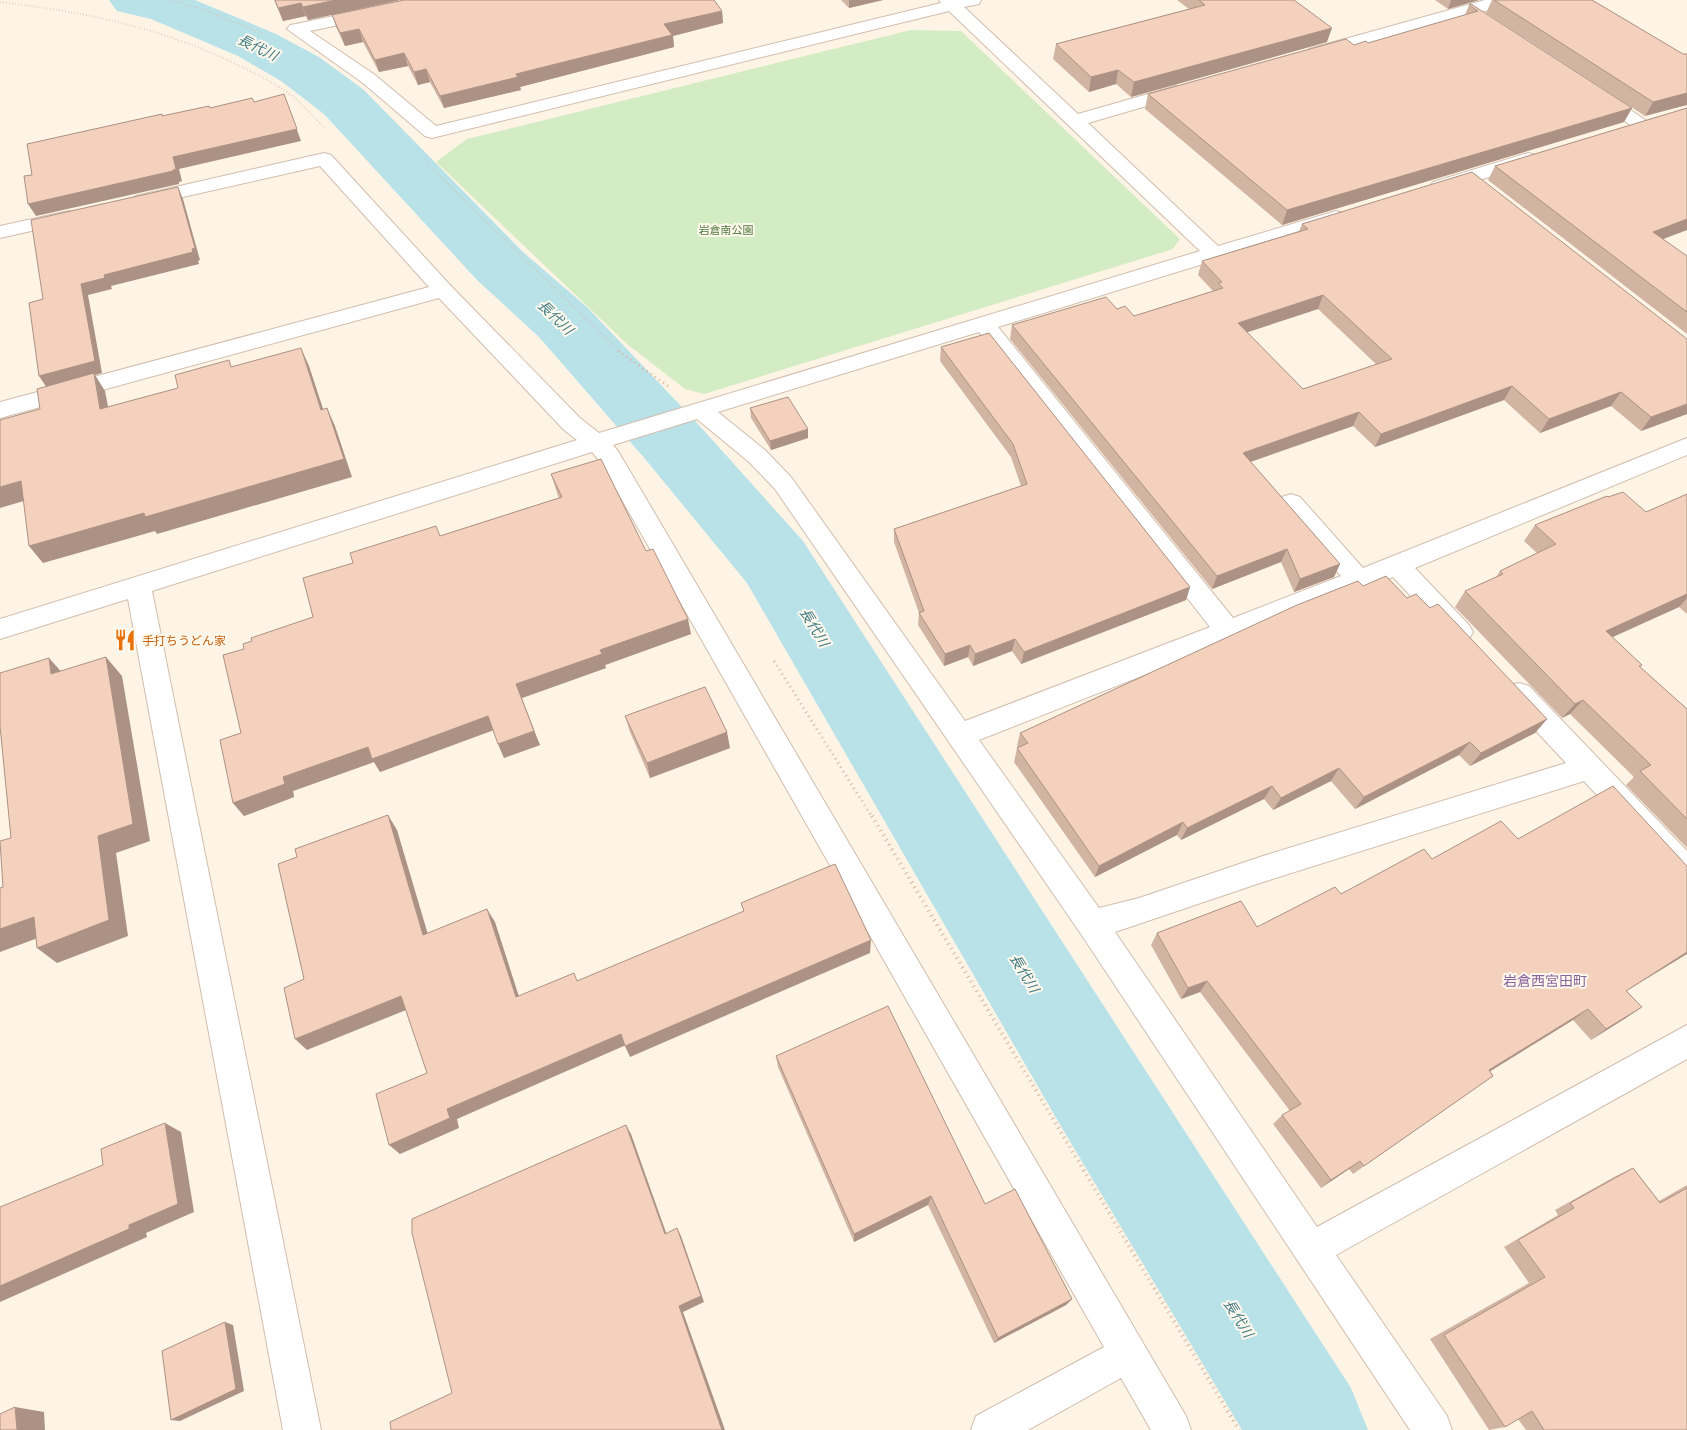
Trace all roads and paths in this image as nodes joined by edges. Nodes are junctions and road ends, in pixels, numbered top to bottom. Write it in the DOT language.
graph roads {
  1 [pos="171,0"];
  2 [pos="433,0"];
  3 [pos="973,0"];
  4 [pos="1504,0"];
  5 [pos="950,2"];
  6 [pos="371,6"];
  7 [pos="1468,10"];
  8 [pos="1485,21"];
  9 [pos="269,36"];
  10 [pos="1296,59"];
  11 [pos="1200,86"];
  12 [pos="1584,86"];
  13 [pos="1075,121"];
  14 [pos="1615,133"];
  15 [pos="1542,155"];
  16 [pos="426,163"];
  17 [pos="1422,191"];
  18 [pos="124,204"];
  19 [pos="1356,211"];
  20 [pos="86,213"];
  21 [pos="0,232"];
  22 [pos="1215,254"];
  23 [pos="443,290"];
  24 [pos="984,324"];
  25 [pos="0,410"];
  26 [pos="690,413"];
  27 [pos="606,439"];
  28 [pos="1687,446"];
  29 [pos="1291,503"];
  30 [pos="1397,565"];
  31 [pos="1359,580"];
  32 [pos="138,586"];
  33 [pos="0,629"];
  34 [pos="1228,631"];
  35 [pos="1479,652"];
  36 [pos="770,654"];
  37 [pos="1499,674"];
  38 [pos="960,735"];
  39 [pos="1588,768"];
  40 [pos="1687,870"];
  41 [pos="1092,924"];
  42 [pos="1687,1041"];
  43 [pos="1311,1250"];
  44 [pos="1126,1354"];
  45 [pos="302,1430"];
  46 [pos="990,1430"];
  47 [pos="1172,1430"];
  48 [pos="1239,1430"];
  49 [pos="1434,1430"];
  1 -- 9 [label="path"];
  2 -- 6 [label="street"];
  3 -- 5 [label="street"];
  4 -- 7 [label="street"];
  5 -- 6 [label="street"];
  5 -- 13 [label="street"];
  7 -- 8 [label="street"];
  7 -- 10 [label="street"];
  11 -- 13 [label="street"];
  12 -- 14 [label="street"];
  13 -- 22 [label="street"];
  15 -- 17 [label="street"];
  16 -- 26 [label="path"];
  18 -- 23 [label="street"];
  19 -- 22 [label="street"];
  20 -- 21 [label="street"];
  22 -- 24 [label="street"];
  23 -- 25 [label="street"];
  23 -- 27 [label="street"];
  24 -- 26 [label="street"];
  24 -- 34 [label="street"];
  26 -- 27 [label="street"];
  26 -- 38 [label="street"];
  27 -- 32 [label="street"];
  27 -- 44 [label="street"];
  28 -- 30 [label="street"];
  29 -- 31 [label="street"];
  30 -- 31 [label="street"];
  30 -- 35 [label="street"];
  31 -- 34 [label="street"];
  32 -- 33 [label="street"];
  32 -- 45 [label="street"];
  34 -- 38 [label="street"];
  36 -- 48 [label="path"];
  37 -- 39 [label="street"];
  38 -- 41 [label="street"];
  39 -- 40 [label="street"];
  39 -- 41 [label="street"];
  41 -- 43 [label="street"];
  42 -- 43 [label="street"];
  43 -- 49 [label="street"];
  44 -- 46 [label="street"];
  44 -- 47 [label="street"];
}
